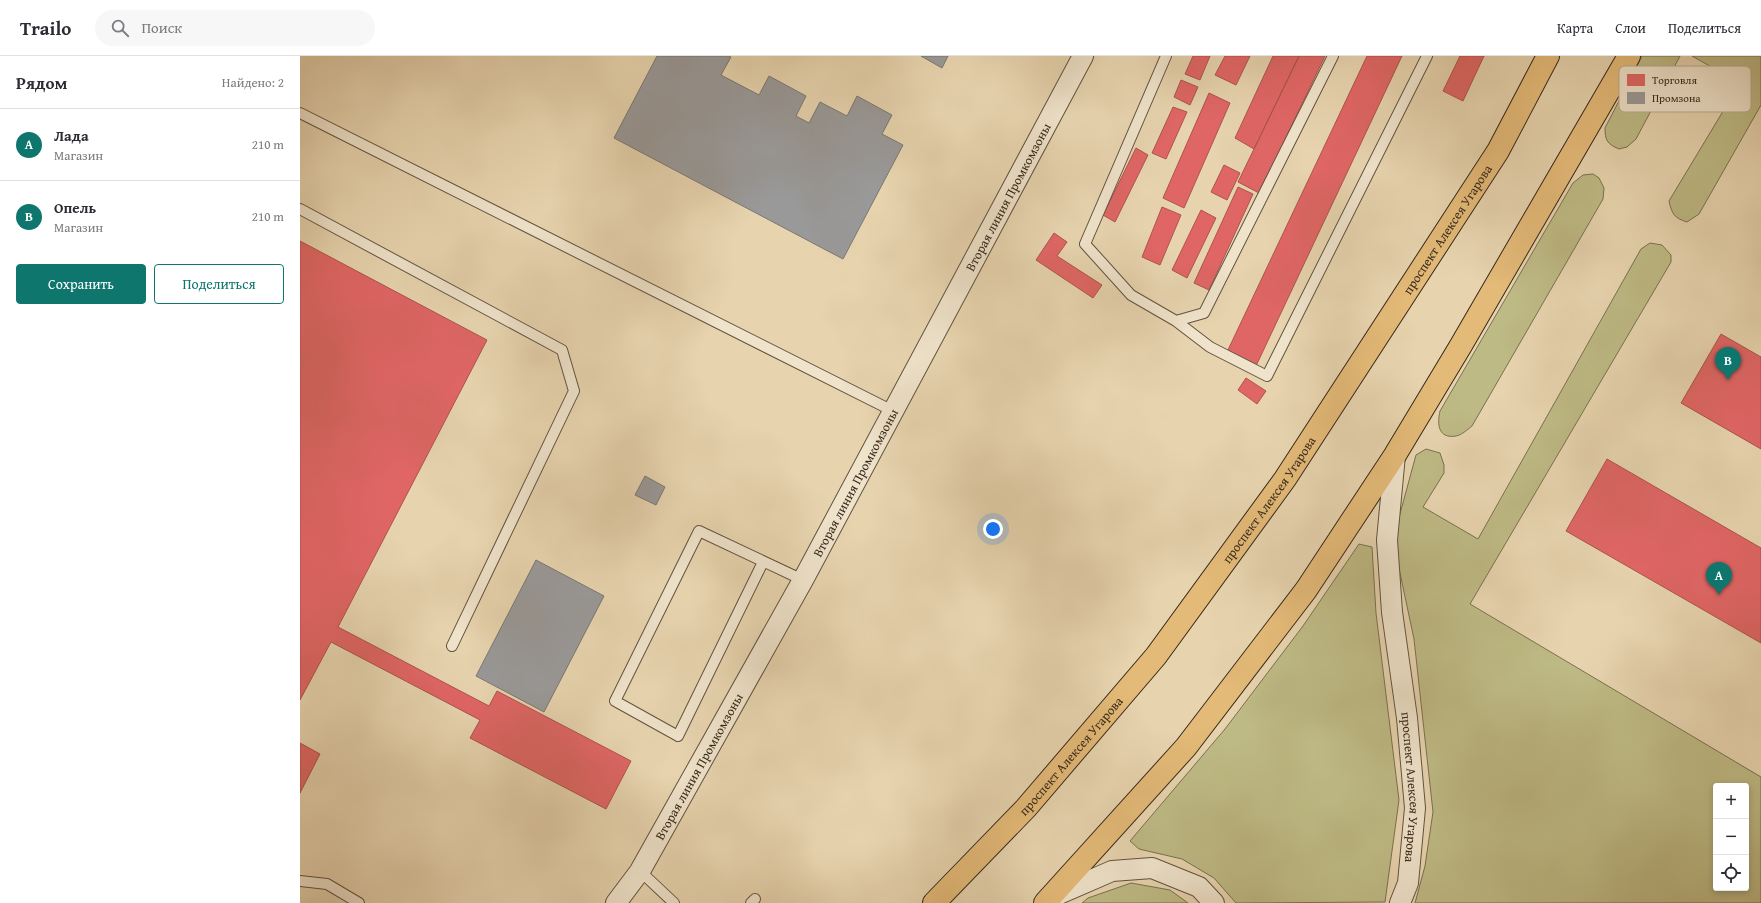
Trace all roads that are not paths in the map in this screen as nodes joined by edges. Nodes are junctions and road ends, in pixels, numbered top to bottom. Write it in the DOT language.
graph roads {
  1 [pos="1083,56"];
  2 [pos="1166,56"];
  3 [pos="1333,56"];
  4 [pos="1427,56"];
  5 [pos="1548,56"];
  6 [pos="1629,56"];
  7 [pos="1623,66"];
  8 [pos="1619,73"];
  9 [pos="300,113"];
  10 [pos="300,209"];
  11 [pos="1176,321"];
  12 [pos="893,411"];
  13 [pos="1395,455"];
  14 [pos="763,562"];
  15 [pos="804,580"];
  16 [pos="452,646"];
  17 [pos="640,871"];
  18 [pos="300,881"];
  19 [pos="1048,900"];
  20 [pos="359,903"];
  21 [pos="616,903"];
  22 [pos="674,903"];
  23 [pos="934,903"];
  24 [pos="1214,903"];
  25 [pos="1400,903"];
  1 -- 12 [label="street, Вторая линия Промкомзоны"];
  2 -- 11 [label="lane"];
  3 -- 11 [label="lane"];
  4 -- 11 [label="lane"];
  5 -- 23 [label="main road, проспект Алексея Угарова"];
  6 -- 7 [label="main road, проспект Алексея Угарова"];
  8 -- 13 [label="main road, проспект Алексея Угарова"];
  9 -- 12 [label="lane"];
  10 -- 16 [label="lane"];
  12 -- 15 [label="street, Вторая линия Промкомзоны"];
  13 -- 19 [label="main road, проспект Алексея Угарова"];
  13 -- 25 [label="street, проспект Алексея Угарова"];
  14 -- 14 [label="lane"];
  14 -- 15 [label="lane"];
  15 -- 17 [label="street, Вторая линия Промкомзоны"];
  17 -- 21 [label="street, Вторая линия Промкомзоны"];
  17 -- 22 [label="lane"];
  18 -- 20 [label="lane"];
  19 -- 24 [label="street"];
}
